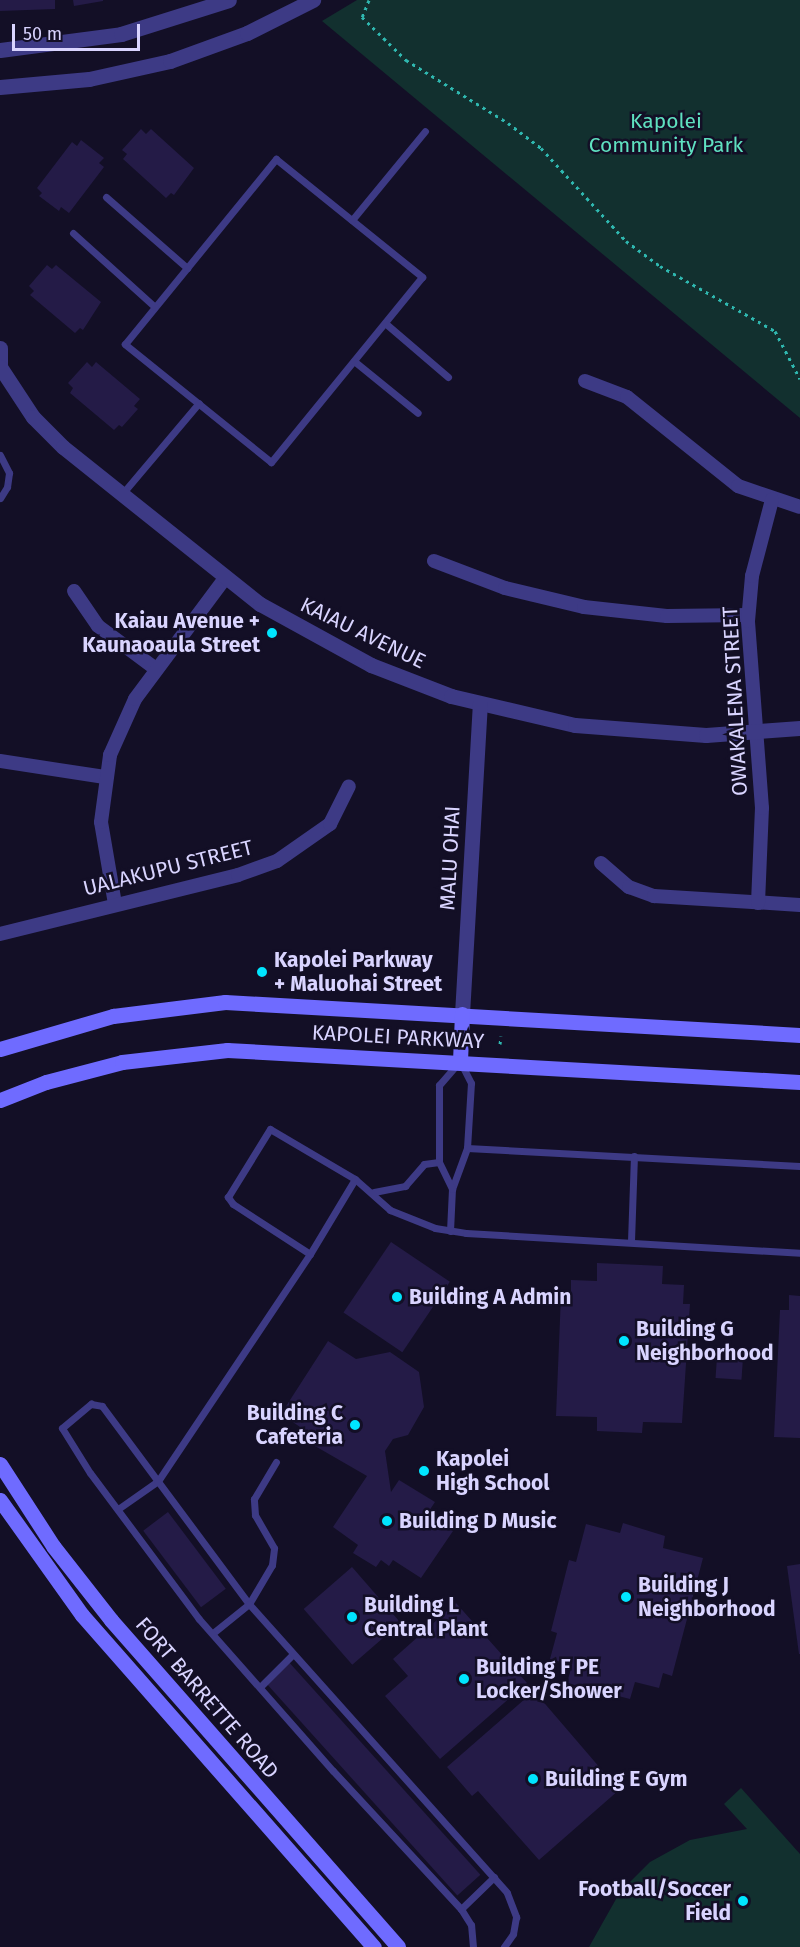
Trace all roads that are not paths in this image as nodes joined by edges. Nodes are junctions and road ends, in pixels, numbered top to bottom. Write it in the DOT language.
graph roads {
  1 [pos="229,0"];
  2 [pos="313,0"];
  3 [pos="0,50"];
  4 [pos="0,87"];
  5 [pos="425,131"];
  6 [pos="106,197"];
  7 [pos="352,220"];
  8 [pos="73,234"];
  9 [pos="187,267"];
  10 [pos="155,308"];
  11 [pos="385,323"];
  12 [pos="0,348"];
  13 [pos="354,361"];
  14 [pos="0,367"];
  15 [pos="448,377"];
  16 [pos="585,381"];
  17 [pos="199,403"];
  18 [pos="418,413"];
  19 [pos="0,454"];
  20 [pos="122,494"];
  21 [pos="0,498"];
  22 [pos="772,500"];
  23 [pos="800,507"];
  24 [pos="434,561"];
  25 [pos="226,577"];
  26 [pos="74,591"];
  27 [pos="748,615"];
  28 [pos="156,669"];
  29 [pos="480,704"];
  30 [pos="800,728"];
  31 [pos="756,732"];
  32 [pos="0,761"];
  33 [pos="105,777"];
  34 [pos="349,786"];
  35 [pos="601,863"];
  36 [pos="758,903"];
  37 [pos="116,904"];
  38 [pos="800,905"];
  39 [pos="0,934"];
  40 [pos="462,1014"];
  41 [pos="800,1035"];
  42 [pos="0,1049"];
  43 [pos="460,1061"];
  44 [pos="800,1082"];
  45 [pos="0,1100"];
  46 [pos="467,1148"];
  47 [pos="634,1156"];
  48 [pos="438,1162"];
  49 [pos="800,1166"];
  50 [pos="355,1179"];
  51 [pos="452,1189"];
  52 [pos="375,1192"];
  53 [pos="450,1231"];
  54 [pos="631,1242"];
  55 [pos="800,1253"];
  56 [pos="310,1254"];
  57 [pos="276,1462"];
  58 [pos="0,1464"];
  59 [pos="158,1481"];
  60 [pos="0,1500"];
  61 [pos="118,1509"];
  62 [pos="249,1604"];
  63 [pos="213,1633"];
  64 [pos="293,1654"];
  65 [pos="261,1686"];
  66 [pos="494,1878"];
  67 [pos="461,1909"];
  68 [pos="374,1947"];
  69 [pos="398,1947"];
  70 [pos="473,1947"];
  71 [pos="504,1947"];
  1 -- 3 [label="street"];
  2 -- 4 [label="street"];
  5 -- 7 [label="lane"];
  6 -- 9 [label="lane"];
  7 -- 9 [label="lane"];
  7 -- 11 [label="lane"];
  8 -- 10 [label="lane"];
  9 -- 10 [label="lane"];
  10 -- 17 [label="lane"];
  11 -- 13 [label="lane"];
  11 -- 15 [label="lane"];
  12 -- 14 [label="street, KAIAU AVENUE"];
  13 -- 17 [label="lane"];
  13 -- 18 [label="lane"];
  14 -- 20 [label="street, KAIAU AVENUE"];
  16 -- 22 [label="street"];
  17 -- 20 [label="lane"];
  19 -- 21 [label="lane"];
  20 -- 25 [label="street, KAIAU AVENUE"];
  22 -- 23 [label="street"];
  22 -- 27 [label="street, OWAKALENA STREET"];
  24 -- 27 [label="street"];
  25 -- 28 [label="street"];
  25 -- 29 [label="street, KAIAU AVENUE"];
  26 -- 28 [label="street"];
  27 -- 31 [label="street, OWAKALENA STREET"];
  28 -- 33 [label="street"];
  29 -- 31 [label="street, KAIAU AVENUE"];
  29 -- 40 [label="street, MALU OHAI"];
  30 -- 31 [label="street, KAIAU AVENUE"];
  31 -- 36 [label="street, OWAKALENA STREET"];
  32 -- 33 [label="street"];
  33 -- 37 [label="street"];
  34 -- 37 [label="street, UALAKUPU STREET"];
  35 -- 36 [label="street"];
  36 -- 38 [label="street"];
  37 -- 39 [label="street, UALAKUPU STREET"];
  40 -- 41 [label="main road, KAPOLEI PARKWAY"];
  40 -- 42 [label="main road, KAPOLEI PARKWAY"];
  40 -- 43 [label="main road"];
  43 -- 44 [label="main road, KAPOLEI PARKWAY"];
  43 -- 45 [label="main road, KAPOLEI PARKWAY"];
  43 -- 46 [label="lane"];
  43 -- 48 [label="lane"];
  46 -- 47 [label="lane"];
  46 -- 51 [label="lane"];
  47 -- 49 [label="lane"];
  47 -- 54 [label="lane"];
  48 -- 51 [label="lane"];
  48 -- 52 [label="lane"];
  50 -- 52 [label="lane"];
  50 -- 56 [label="lane"];
  50 -- 56 [label="lane"];
  51 -- 53 [label="lane"];
  52 -- 53 [label="lane"];
  53 -- 54 [label="lane"];
  54 -- 55 [label="lane"];
  56 -- 59 [label="lane"];
  57 -- 62 [label="lane"];
  58 -- 69 [label="main road, FORT BARRETTE ROAD"];
  59 -- 61 [label="lane"];
  59 -- 61 [label="lane"];
  59 -- 62 [label="lane"];
  60 -- 68 [label="main road, FORT BARRETTE ROAD"];
  61 -- 63 [label="lane"];
  62 -- 63 [label="lane"];
  62 -- 64 [label="lane"];
  63 -- 65 [label="lane"];
  64 -- 65 [label="lane"];
  64 -- 66 [label="lane"];
  65 -- 67 [label="lane"];
  66 -- 67 [label="lane"];
  66 -- 71 [label="lane"];
  67 -- 70 [label="lane"];
}
